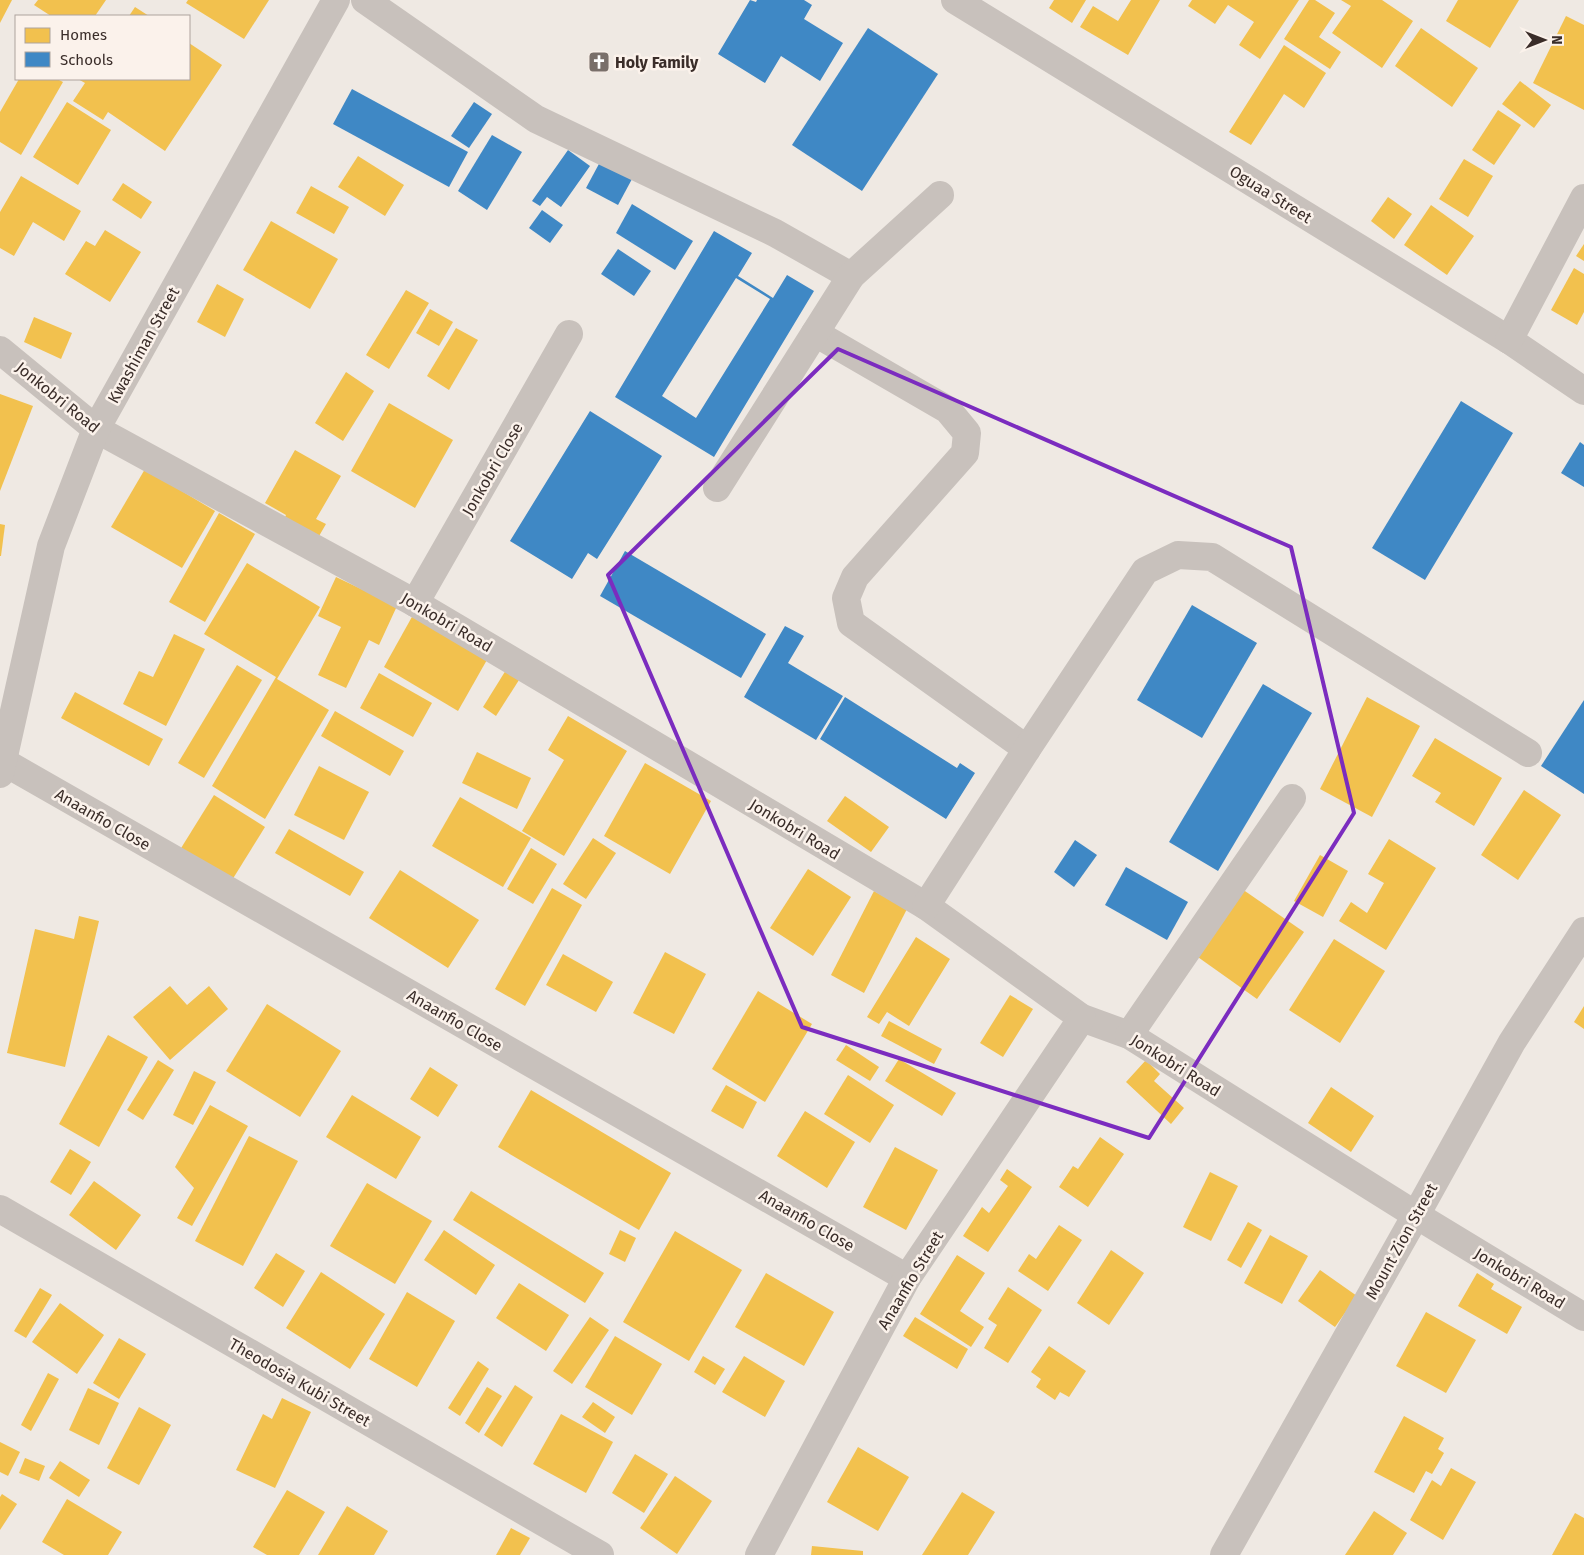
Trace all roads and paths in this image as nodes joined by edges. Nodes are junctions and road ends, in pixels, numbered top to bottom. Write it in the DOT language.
graph roads {
  1 [pos="336,0"];
  2 [pos="364,0"];
  3 [pos="955,0"];
  4 [pos="940,195"];
  5 [pos="1584,198"];
  6 [pos="851,276"];
  7 [pos="815,333"];
  8 [pos="569,334"];
  9 [pos="1509,340"];
  10 [pos="0,350"];
  11 [pos="1584,391"];
  12 [pos="96,429"];
  13 [pos="717,488"];
  14 [pos="415,603"];
  15 [pos="1027,749"];
  16 [pos="1528,752"];
  17 [pos="1,767"];
  18 [pos="1292,798"];
  19 [pos="926,906"];
  20 [pos="1584,931"];
  21 [pos="1082,1018"];
  22 [pos="1129,1034"];
  23 [pos="0,1209"];
  24 [pos="1416,1215"];
  25 [pos="908,1278"];
  26 [pos="1584,1317"];
  27 [pos="600,1555"];
  28 [pos="759,1555"];
  29 [pos="1224,1555"];
  1 -- 12 [label="street, Kwashiman Street"];
  2 -- 6 [label="street"];
  3 -- 9 [label="street, Oguaa Street"];
  4 -- 6 [label="street"];
  5 -- 9 [label="street"];
  6 -- 7 [label="street"];
  7 -- 13 [label="street"];
  7 -- 15 [label="street"];
  8 -- 14 [label="street, Jonkobri Close"];
  9 -- 11 [label="street, Oguaa Street"];
  10 -- 12 [label="street, Jonkobri Road"];
  12 -- 14 [label="street, Jonkobri Road"];
  12 -- 17 [label="street, Kwashiman Street"];
  14 -- 19 [label="street, Jonkobri Road"];
  15 -- 16 [label="street"];
  15 -- 19 [label="street"];
  17 -- 25 [label="street, Anaanfio Close"];
  18 -- 22 [label="street"];
  19 -- 21 [label="street, Jonkobri Road"];
  20 -- 24 [label="street, Mount Zion Street"];
  21 -- 22 [label="street, Jonkobri Road"];
  21 -- 25 [label="street, Anaanfio Street"];
  22 -- 24 [label="street, Jonkobri Road"];
  23 -- 27 [label="street, Theodosia Kubi Street"];
  24 -- 26 [label="street, Jonkobri Road"];
  24 -- 29 [label="street, Mount Zion Street"];
  25 -- 28 [label="street, Anaanfio Street"];
}
